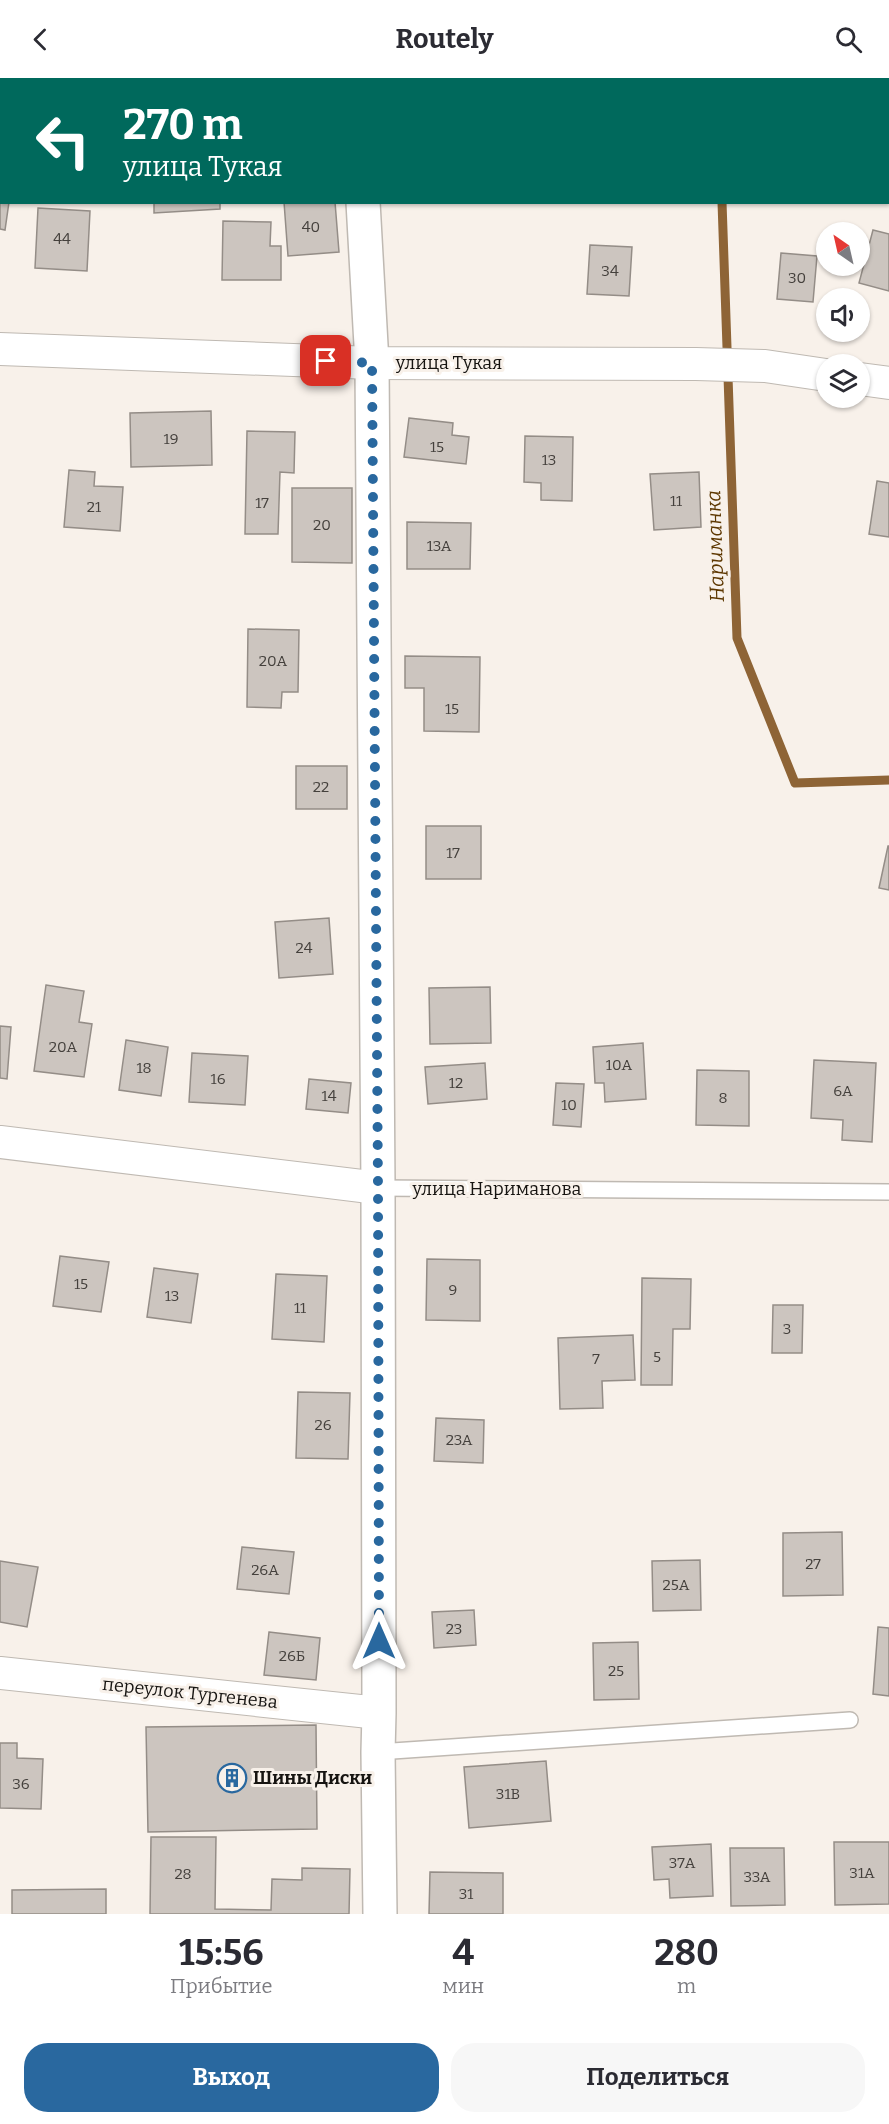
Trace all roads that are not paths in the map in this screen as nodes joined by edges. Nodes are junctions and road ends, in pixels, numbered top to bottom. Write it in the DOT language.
graph roads {
  1 [pos="363,204"];
  2 [pos="0,349"];
  3 [pos="372,363"];
  4 [pos="816,374"];
  5 [pos="870,380"];
  6 [pos="889,383"];
  7 [pos="0,1142"];
  8 [pos="378,1188"];
  9 [pos="889,1192"];
  10 [pos="0,1673"];
  11 [pos="379,1713"];
  12 [pos="850,1720"];
  13 [pos="378,1752"];
  14 [pos="380,1914"];
  1 -- 3 [label="street"];
  2 -- 3 [label="street, улица Тукая"];
  3 -- 4 [label="street, улица Тукая"];
  3 -- 8 [label="street"];
  5 -- 6 [label="street"];
  7 -- 8 [label="street, улица Нариманова"];
  8 -- 9 [label="lane, улица Нариманова"];
  8 -- 11 [label="street"];
  10 -- 11 [label="street, переулок Тургенева"];
  11 -- 13 [label="street"];
  12 -- 13 [label="lane"];
  13 -- 14 [label="street"];
}
